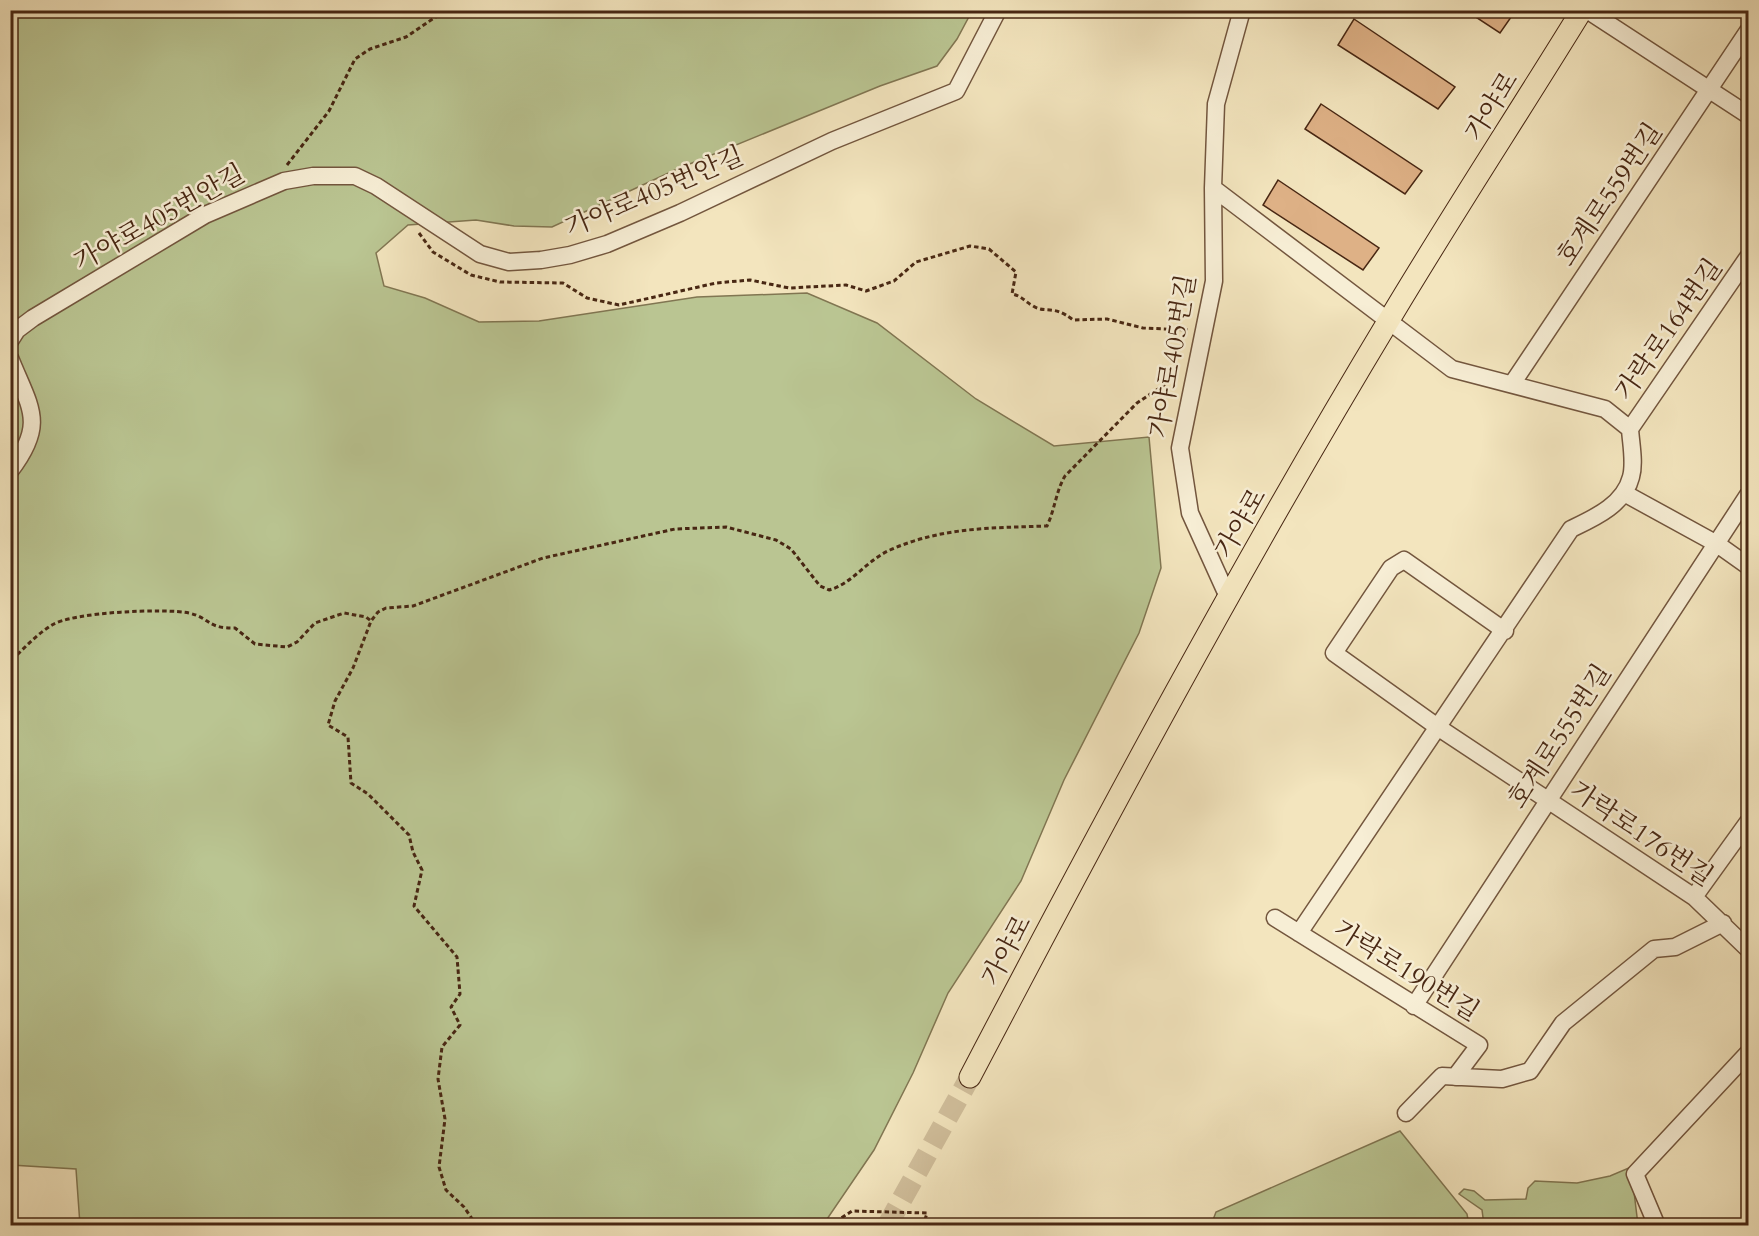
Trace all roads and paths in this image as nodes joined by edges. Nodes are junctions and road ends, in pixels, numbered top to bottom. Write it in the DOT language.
graph roads {
  1 [pos="446,10"];
  2 [pos="998,10"];
  3 [pos="1242,10"];
  4 [pos="1582,10"];
  5 [pos="1587,10"];
  6 [pos="1749,31"];
  7 [pos="1710,90"];
  8 [pos="1749,115"];
  9 [pos="286,166"];
  10 [pos="1213,188"];
  11 [pos="1749,257"];
  12 [pos="586,297"];
  13 [pos="1389,319"];
  14 [pos="1203,334"];
  15 [pos="10,341"];
  16 [pos="10,358"];
  17 [pos="1183,369"];
  18 [pos="1512,384"];
  19 [pos="1630,429"];
  20 [pos="10,471"];
  21 [pos="1624,493"];
  22 [pos="1749,495"];
  23 [pos="1717,544"];
  24 [pos="1749,566"];
  25 [pos="1228,597"];
  26 [pos="370,621"];
  27 [pos="1505,631"];
  28 [pos="10,656"];
  29 [pos="1439,728"];
  30 [pos="1547,800"];
  31 [pos="1749,822"];
  32 [pos="1694,897"];
  33 [pos="1275,918"];
  34 [pos="1723,923"];
  35 [pos="1299,933"];
  36 [pos="1749,949"];
  37 [pos="1598,996"];
  38 [pos="1414,1006"];
  39 [pos="1749,1053"];
  40 [pos="970,1077"];
  41 [pos="1455,1077"];
  42 [pos="1406,1113"];
  43 [pos="477,1226"];
  44 [pos="791,1226"];
  45 [pos="923,1226"];
  46 [pos="1657,1226"];
  1 -- 9 [label="path"];
  2 -- 15 [label="street, 가야로405번안길"];
  3 -- 10 [label="street, 가야로405번길"];
  4 -- 13 [label="main road, 가야로"];
  5 -- 7 [label="street"];
  6 -- 7 [label="street, 호계로559번길"];
  7 -- 8 [label="street"];
  7 -- 18 [label="street, 호계로559번길"];
  10 -- 13 [label="street, 가락로164번길"];
  10 -- 14 [label="street, 가야로405번길"];
  11 -- 19 [label="street, 가락로164번길"];
  12 -- 14 [label="path"];
  13 -- 18 [label="street, 가락로164번길"];
  13 -- 25 [label="main road, 가야로"];
  14 -- 25 [label="street, 가야로405번길"];
  16 -- 20 [label="street"];
  17 -- 26 [label="path"];
  18 -- 19 [label="street, 가락로164번길"];
  19 -- 21 [label="street, 가락로164번길"];
  21 -- 23 [label="street"];
  21 -- 27 [label="street"];
  22 -- 23 [label="street, 호계로555번길"];
  23 -- 24 [label="street"];
  23 -- 30 [label="street, 호계로555번길"];
  25 -- 40 [label="main road, 가야로"];
  26 -- 28 [label="path"];
  26 -- 43 [label="path"];
  27 -- 29 [label="street"];
  27 -- 29 [label="street, 가락로176번길"];
  29 -- 30 [label="street, 가락로176번길"];
  29 -- 35 [label="street"];
  30 -- 32 [label="street, 가락로176번길"];
  30 -- 38 [label="street, 호계로555번길"];
  31 -- 32 [label="street"];
  32 -- 34 [label="street, 가락로176번길"];
  33 -- 35 [label="street, 가락로190번길"];
  34 -- 36 [label="street, 가락로176번길"];
  34 -- 37 [label="street, 가락로176번길"];
  35 -- 38 [label="street, 가락로190번길"];
  37 -- 41 [label="street, 가락로190번길"];
  38 -- 41 [label="street, 가락로190번길"];
  39 -- 46 [label="street"];
  41 -- 42 [label="street, 가락로190번길"];
  44 -- 45 [label="path"];
}
